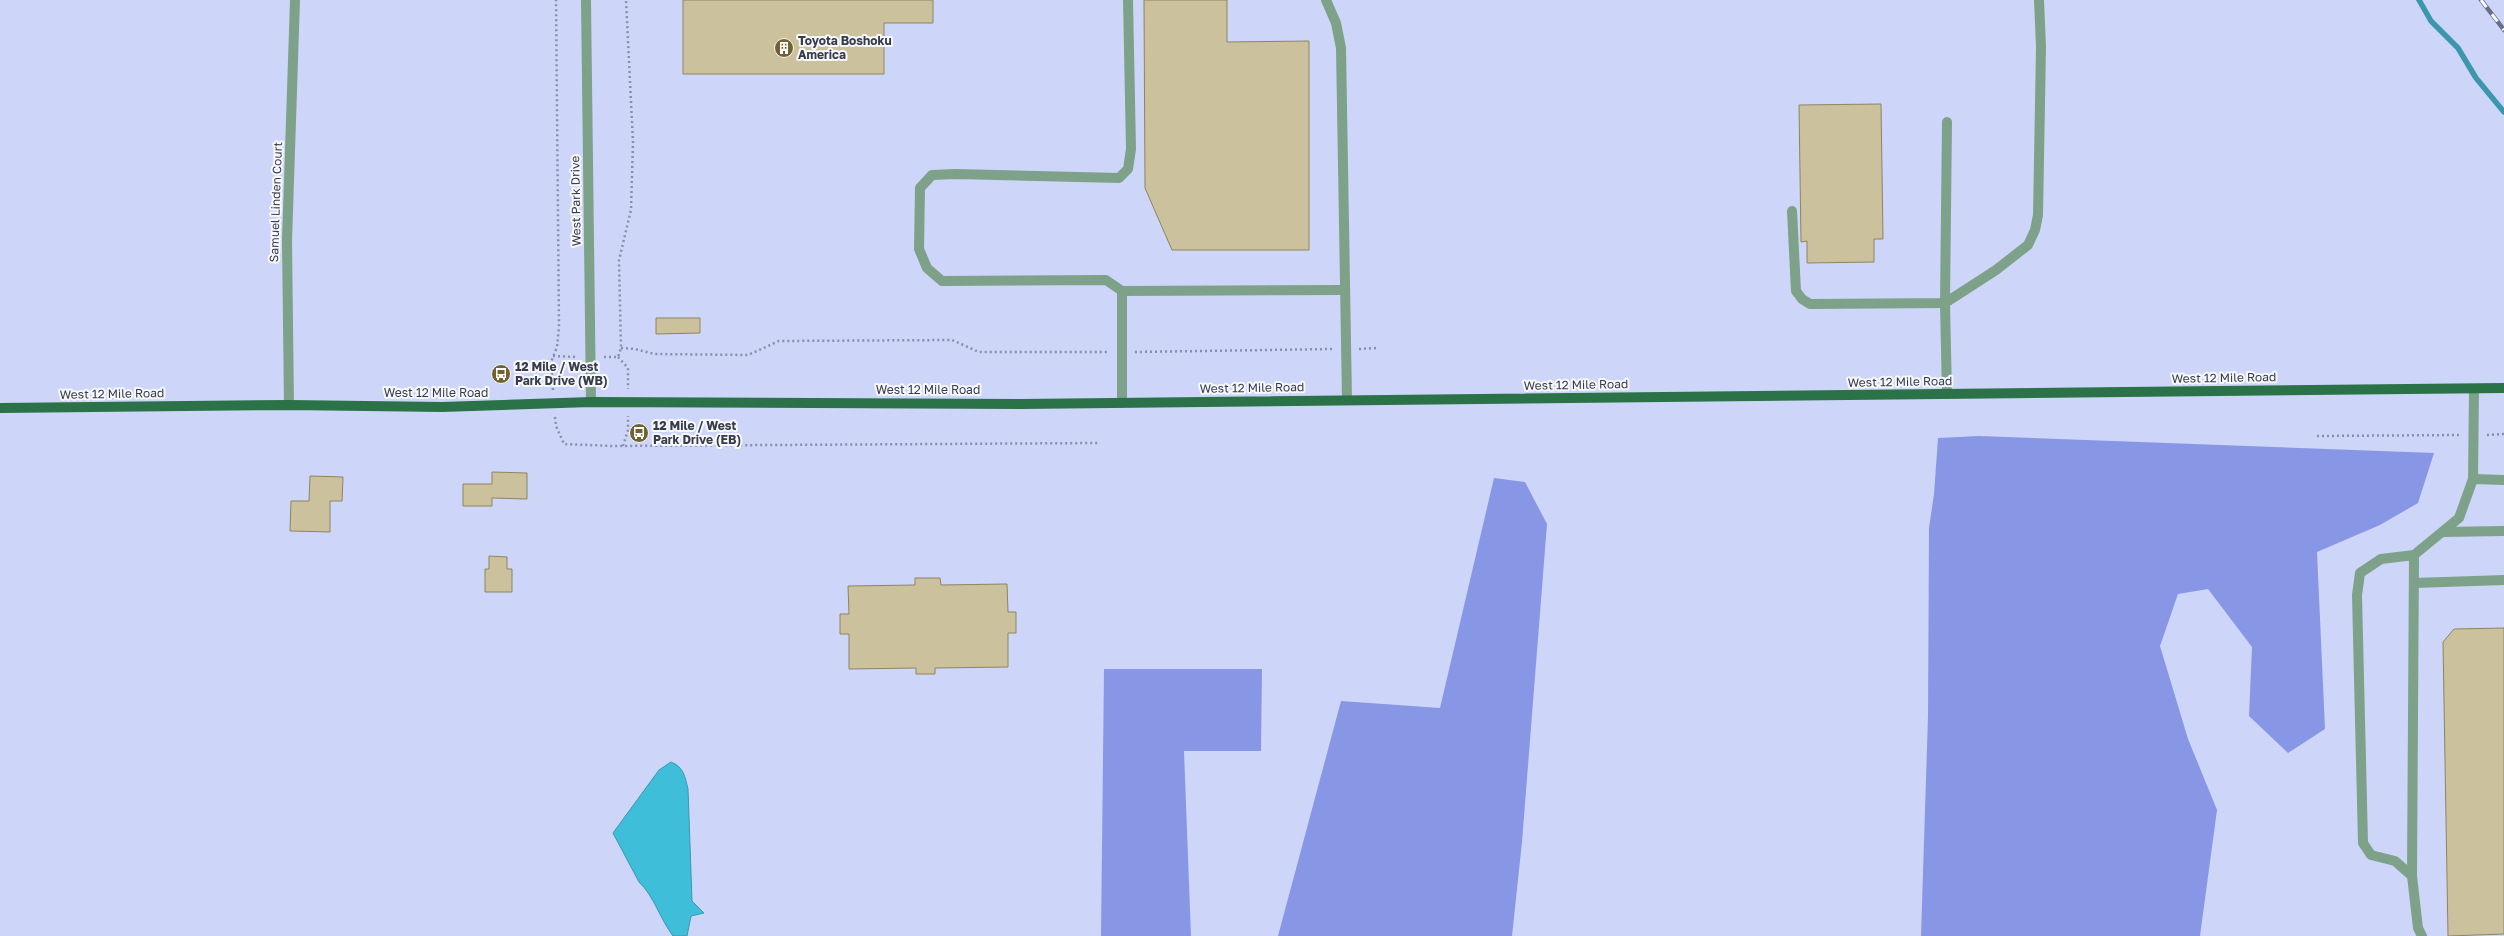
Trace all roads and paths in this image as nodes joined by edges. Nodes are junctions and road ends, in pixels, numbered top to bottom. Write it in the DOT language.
graph roads {
  1 [pos="295,0"];
  2 [pos="556,0"];
  3 [pos="586,0"];
  4 [pos="626,0"];
  5 [pos="1128,0"];
  6 [pos="1326,0"];
  7 [pos="2039,0"];
  8 [pos="1947,122"];
  9 [pos="1792,211"];
  10 [pos="1345,290"];
  11 [pos="1122,291"];
  12 [pos="1945,303"];
  13 [pos="621,348"];
  14 [pos="1377,348"];
  15 [pos="1346,349"];
  16 [pos="1122,352"];
  17 [pos="553,356"];
  18 [pos="590,357"];
  19 [pos="551,368"];
  20 [pos="2504,388"];
  21 [pos="2474,389"];
  22 [pos="1947,394"];
  23 [pos="1347,400"];
  24 [pos="591,402"];
  25 [pos="1122,402"];
  26 [pos="289,405"];
  27 [pos="0,408"];
  28 [pos="556,426"];
  29 [pos="628,430"];
  30 [pos="2504,434"];
  31 [pos="2474,435"];
  32 [pos="2317,436"];
  33 [pos="1098,443"];
  34 [pos="623,446"];
  35 [pos="2473,479"];
  36 [pos="2504,480"];
  37 [pos="2504,531"];
  38 [pos="2442,532"];
  39 [pos="2414,554"];
  40 [pos="2504,580"];
  41 [pos="2414,583"];
  42 [pos="2412,876"];
  43 [pos="2422,936"];
  1 -- 26 [label="street, Samuel Linden Court"];
  2 -- 17 [label="path"];
  3 -- 18 [label="street, West Park Drive"];
  4 -- 13 [label="path"];
  5 -- 11 [label="street"];
  6 -- 10 [label="street"];
  7 -- 12 [label="street"];
  8 -- 12 [label="street"];
  9 -- 12 [label="street"];
  10 -- 11 [label="street"];
  10 -- 15 [label="street"];
  11 -- 16 [label="street"];
  12 -- 22 [label="street"];
  13 -- 16 [label="path"];
  13 -- 18 [label="path"];
  14 -- 15 [label="path"];
  15 -- 16 [label="path"];
  15 -- 23 [label="street"];
  16 -- 25 [label="street"];
  17 -- 18 [label="path"];
  17 -- 19 [label="path"];
  18 -- 24 [label="street, West Park Drive"];
  20 -- 21 [label="main road, West 12 Mile Road"];
  21 -- 22 [label="main road, West 12 Mile Road"];
  21 -- 31 [label="street"];
  22 -- 23 [label="main road, West 12 Mile Road"];
  23 -- 25 [label="main road, West 12 Mile Road"];
  24 -- 25 [label="main road, West 12 Mile Road"];
  24 -- 26 [label="main road, West 12 Mile Road"];
  26 -- 27 [label="main road, West 12 Mile Road"];
  28 -- 34 [label="path"];
  29 -- 34 [label="path"];
  30 -- 31 [label="path"];
  31 -- 32 [label="path"];
  31 -- 35 [label="street"];
  33 -- 34 [label="path"];
  35 -- 36 [label="street"];
  35 -- 38 [label="street"];
  37 -- 38 [label="street"];
  38 -- 39 [label="street"];
  39 -- 41 [label="street"];
  39 -- 42 [label="street"];
  40 -- 41 [label="street"];
  41 -- 42 [label="street"];
  42 -- 43 [label="street"];
}
